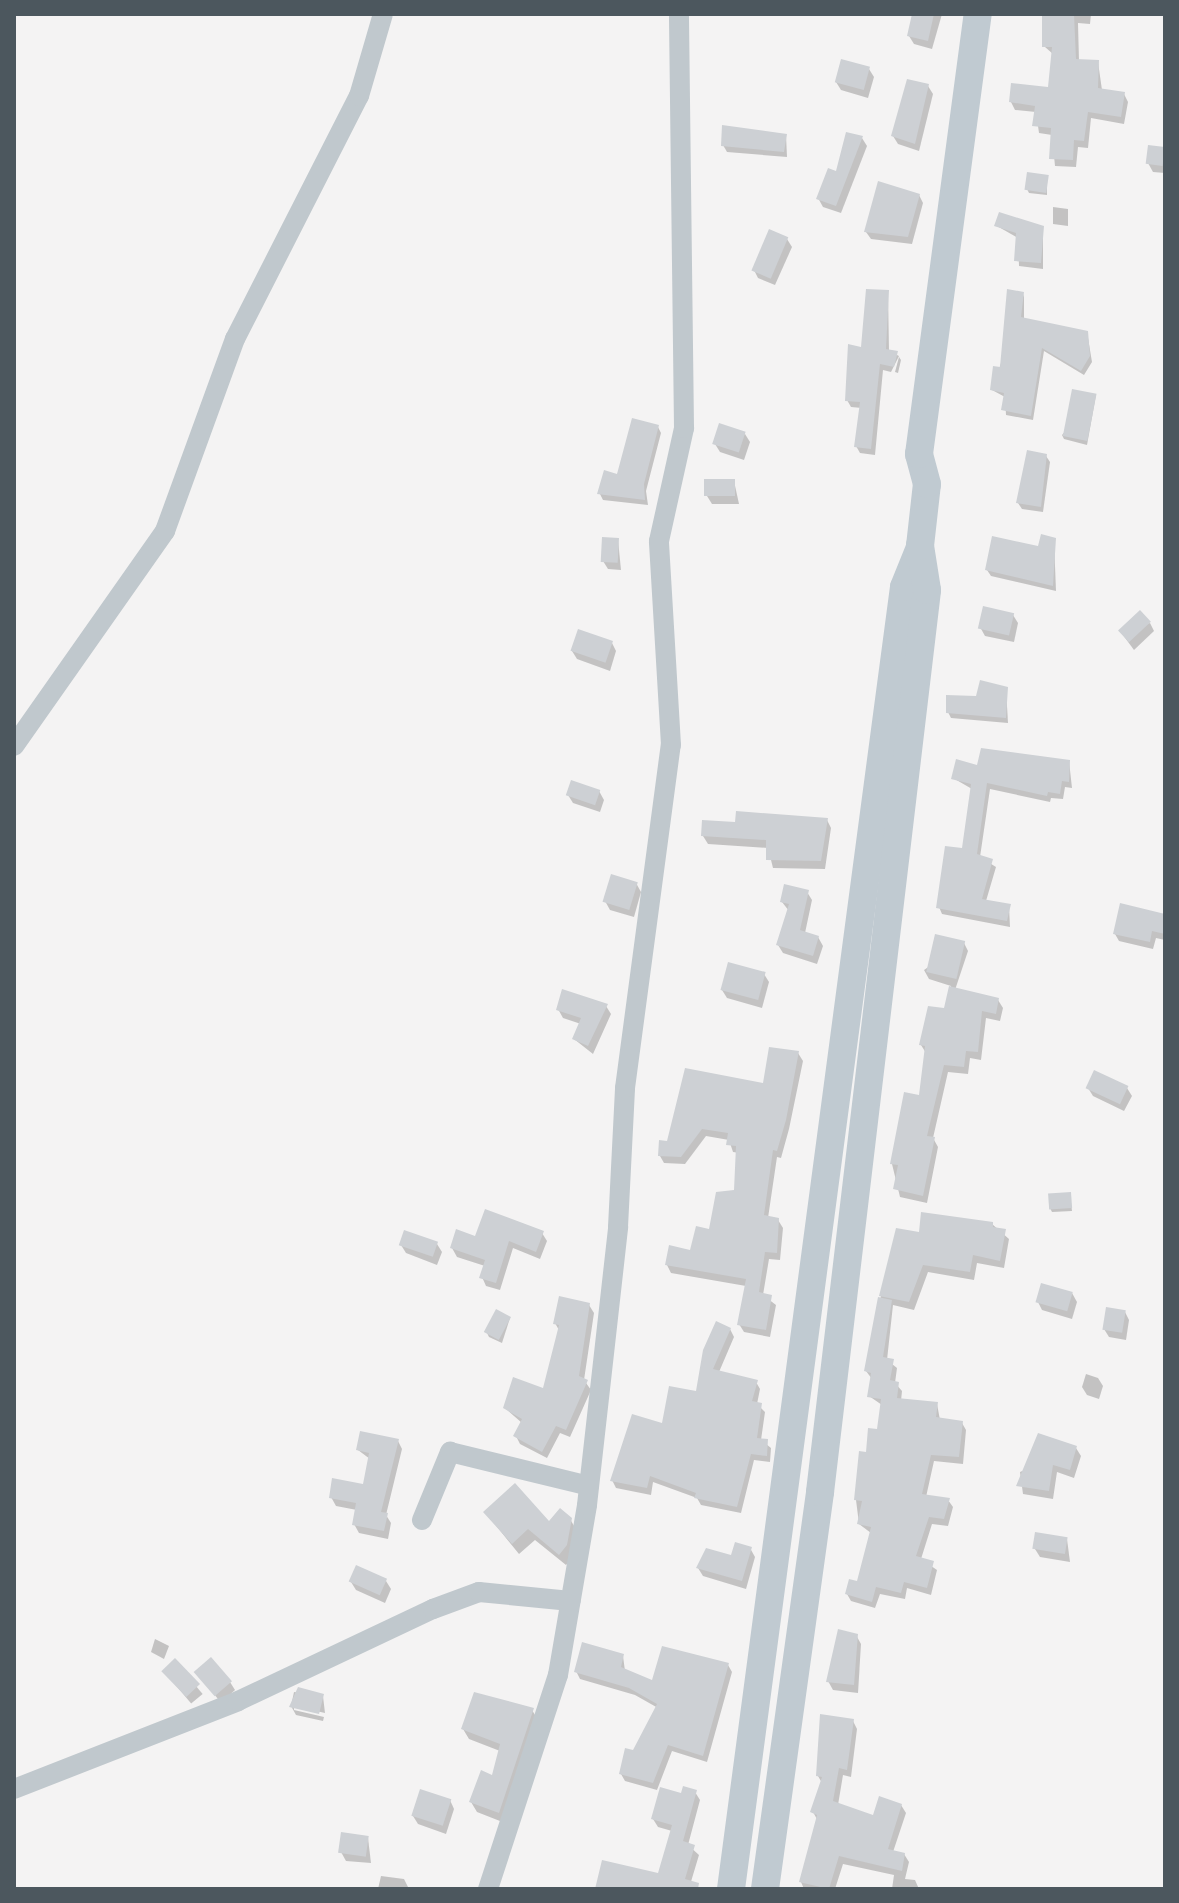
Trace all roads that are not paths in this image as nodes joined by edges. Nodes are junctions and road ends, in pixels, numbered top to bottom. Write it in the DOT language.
graph roads {
  1 [pos="383,14"];
  2 [pos="679,14"];
  3 [pos="978,14"];
  4 [pos="920,546"];
  5 [pos="14,746"];
  6 [pos="589,1486"];
  7 [pos="422,1520"];
  8 [pos="571,1601"];
  9 [pos="14,1789"];
  10 [pos="488,1889"];
  11 [pos="731,1889"];
  12 [pos="765,1889"];
  1 -- 5 [label="street"];
  2 -- 6 [label="street"];
  3 -- 4 [label="main road"];
  4 -- 11 [label="main road"];
  4 -- 12 [label="main road"];
  6 -- 7 [label="street"];
  6 -- 8 [label="street"];
  8 -- 9 [label="street"];
  8 -- 10 [label="street"];
}
